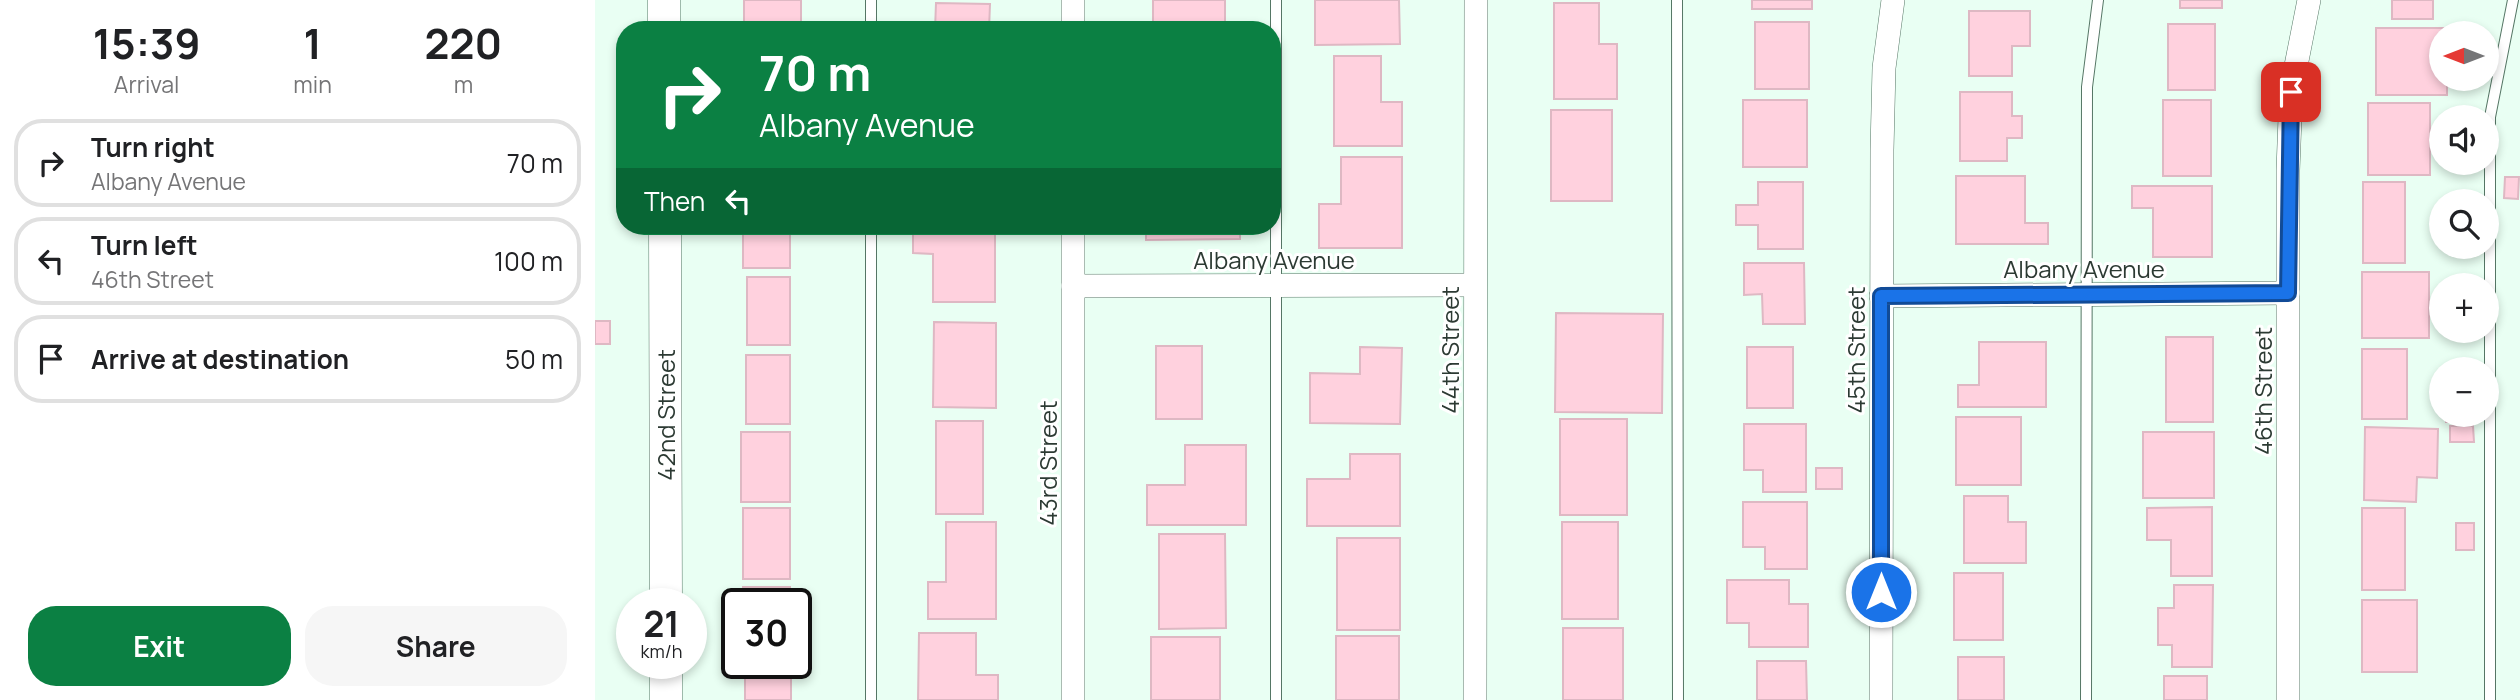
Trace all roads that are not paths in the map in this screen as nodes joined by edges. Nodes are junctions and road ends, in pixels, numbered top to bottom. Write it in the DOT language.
graph roads {
  1 [pos="664,0"];
  2 [pos="871,0"];
  3 [pos="1073,0"];
  4 [pos="1276,0"];
  5 [pos="1476,0"];
  6 [pos="1677,0"];
  7 [pos="1893,0"];
  8 [pos="2098,0"];
  9 [pos="2309,0"];
  10 [pos="2513,0"];
  11 [pos="664,21"];
  12 [pos="871,21"];
  13 [pos="1073,21"];
  14 [pos="1276,21"];
  15 [pos="665,235"];
  16 [pos="871,235"];
  17 [pos="1073,235"];
  18 [pos="1276,235"];
  19 [pos="1276,285"];
  20 [pos="1475,285"];
  21 [pos="1073,286"];
  22 [pos="2288,293"];
  23 [pos="2086,295"];
  24 [pos="1881,296"];
  25 [pos="666,588"];
  26 [pos="666,679"];
  27 [pos="666,700"];
  28 [pos="871,700"];
  29 [pos="1073,700"];
  30 [pos="1276,700"];
  31 [pos="1475,700"];
  32 [pos="1678,700"];
  33 [pos="1881,700"];
  34 [pos="2086,700"];
  35 [pos="2288,700"];
  36 [pos="2490,700"];
  1 -- 11 [label="street"];
  2 -- 12 [label="lane"];
  3 -- 13 [label="street"];
  4 -- 14 [label="lane"];
  5 -- 20 [label="street, 44th Street"];
  6 -- 32 [label="lane"];
  7 -- 24 [label="street, 45th Street"];
  8 -- 23 [label="lane"];
  9 -- 22 [label="street, 46th Street"];
  10 -- 36 [label="lane"];
  15 -- 25 [label="street, 42nd Street"];
  16 -- 28 [label="lane"];
  17 -- 21 [label="street, 43rd Street"];
  18 -- 19 [label="lane"];
  19 -- 20 [label="street, Albany Avenue"];
  19 -- 21 [label="street, Albany Avenue"];
  19 -- 30 [label="lane"];
  20 -- 31 [label="street, 44th Street"];
  21 -- 29 [label="street, 43rd Street"];
  22 -- 23 [label="street, Albany Avenue"];
  22 -- 35 [label="street, 46th Street"];
  23 -- 24 [label="street, Albany Avenue"];
  23 -- 34 [label="lane"];
  24 -- 33 [label="street, 45th Street"];
  26 -- 27 [label="street"];
}
